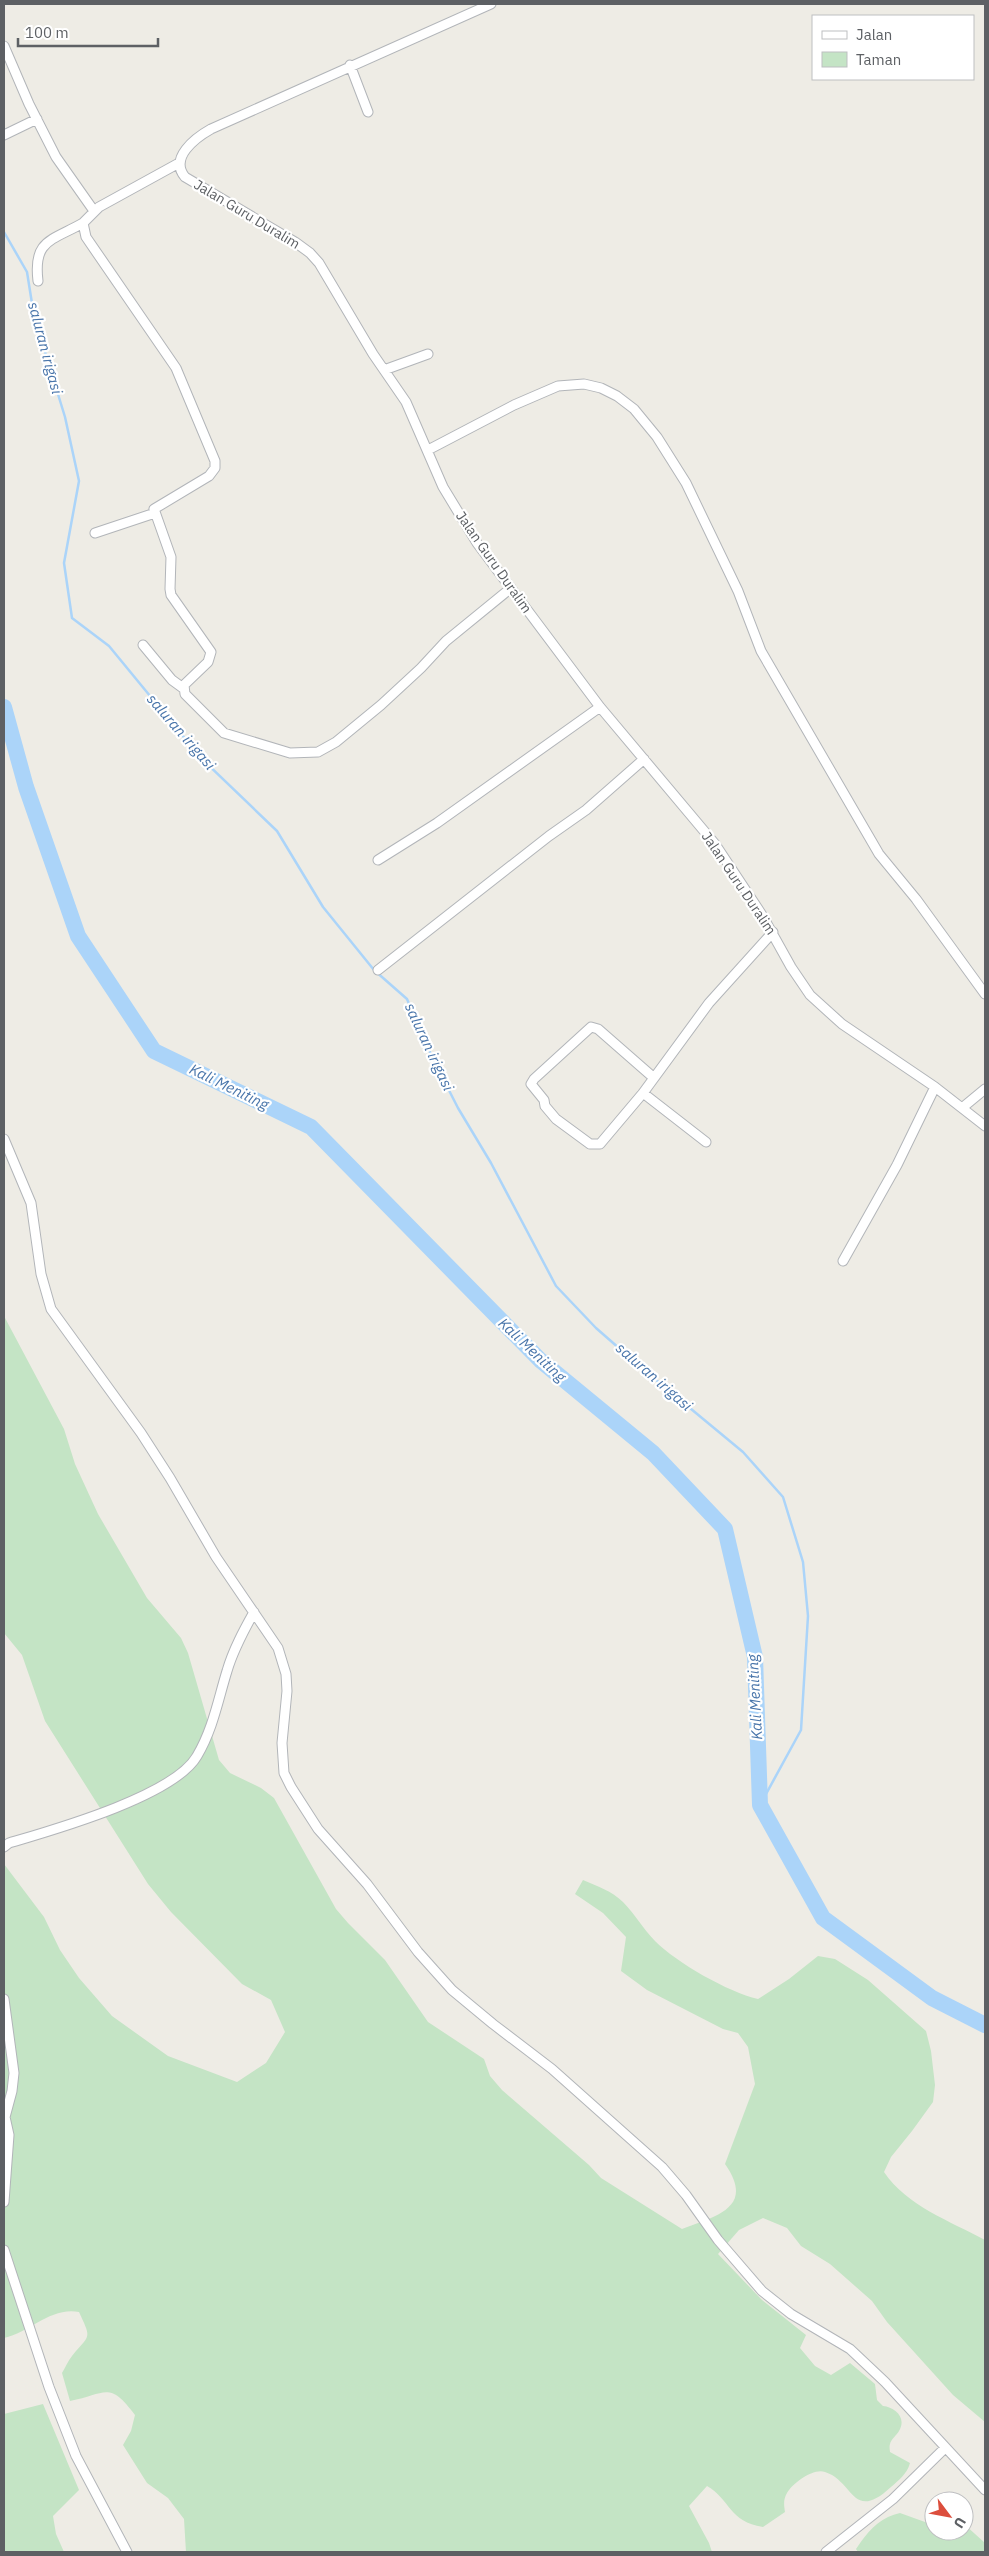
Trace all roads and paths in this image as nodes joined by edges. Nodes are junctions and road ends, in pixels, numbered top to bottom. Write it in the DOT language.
graph roads {
  1 [pos="491,4"];
  2 [pos="4,48"];
  3 [pos="350,65"];
  4 [pos="368,112"];
  5 [pos="37,119"];
  6 [pos="4,135"];
  7 [pos="179,163"];
  8 [pos="94,211"];
  9 [pos="82,223"];
  10 [pos="38,281"];
  11 [pos="428,354"];
  12 [pos="384,370"];
  13 [pos="428,450"];
  14 [pos="155,513"];
  15 [pos="95,533"];
  16 [pos="511,588"];
  17 [pos="143,646"];
  18 [pos="183,688"];
  19 [pos="600,707"];
  20 [pos="644,759"];
  21 [pos="378,860"];
  22 [pos="773,932"];
  23 [pos="378,970"];
  24 [pos="985,994"];
  25 [pos="654,1078"];
  26 [pos="934,1087"];
  27 [pos="985,1089"];
  28 [pos="643,1093"];
  29 [pos="962,1108"];
  30 [pos="985,1126"];
  31 [pos="4,1139"];
  32 [pos="706,1142"];
  33 [pos="843,1261"];
  34 [pos="254,1612"];
  35 [pos="4,1847"];
  36 [pos="4,1999"];
  37 [pos="4,2202"];
  38 [pos="4,2250"];
  39 [pos="945,2448"];
  40 [pos="985,2490"];
  41 [pos="127,2552"];
  42 [pos="826,2552"];
  1 -- 3 [label="street"];
  2 -- 5 [label="street"];
  3 -- 4 [label="street"];
  3 -- 7 [label="street"];
  5 -- 6 [label="street"];
  5 -- 8 [label="street"];
  7 -- 8 [label="street"];
  7 -- 12 [label="street, Jalan Guru Duralim"];
  8 -- 9 [label="street"];
  9 -- 10 [label="street"];
  9 -- 14 [label="street"];
  11 -- 12 [label="street"];
  12 -- 13 [label="street, Jalan Guru Duralim"];
  13 -- 16 [label="street, Jalan Guru Duralim"];
  13 -- 24 [label="street"];
  14 -- 15 [label="street"];
  14 -- 18 [label="street"];
  16 -- 18 [label="street"];
  16 -- 19 [label="street, Jalan Guru Duralim"];
  17 -- 18 [label="street"];
  19 -- 20 [label="street, Jalan Guru Duralim"];
  19 -- 21 [label="street"];
  20 -- 22 [label="street, Jalan Guru Duralim"];
  20 -- 23 [label="street"];
  22 -- 25 [label="street"];
  22 -- 26 [label="street, Jalan Guru Duralim"];
  25 -- 28 [label="street"];
  25 -- 28 [label="street"];
  26 -- 29 [label="street, Jalan Guru Duralim"];
  26 -- 33 [label="street"];
  27 -- 29 [label="street"];
  28 -- 32 [label="street"];
  29 -- 30 [label="street, Jalan Guru Duralim"];
  31 -- 34 [label="street"];
  34 -- 35 [label="street"];
  34 -- 39 [label="street"];
  36 -- 37 [label="street"];
  38 -- 41 [label="street"];
  39 -- 40 [label="street"];
  39 -- 42 [label="street"];
}
